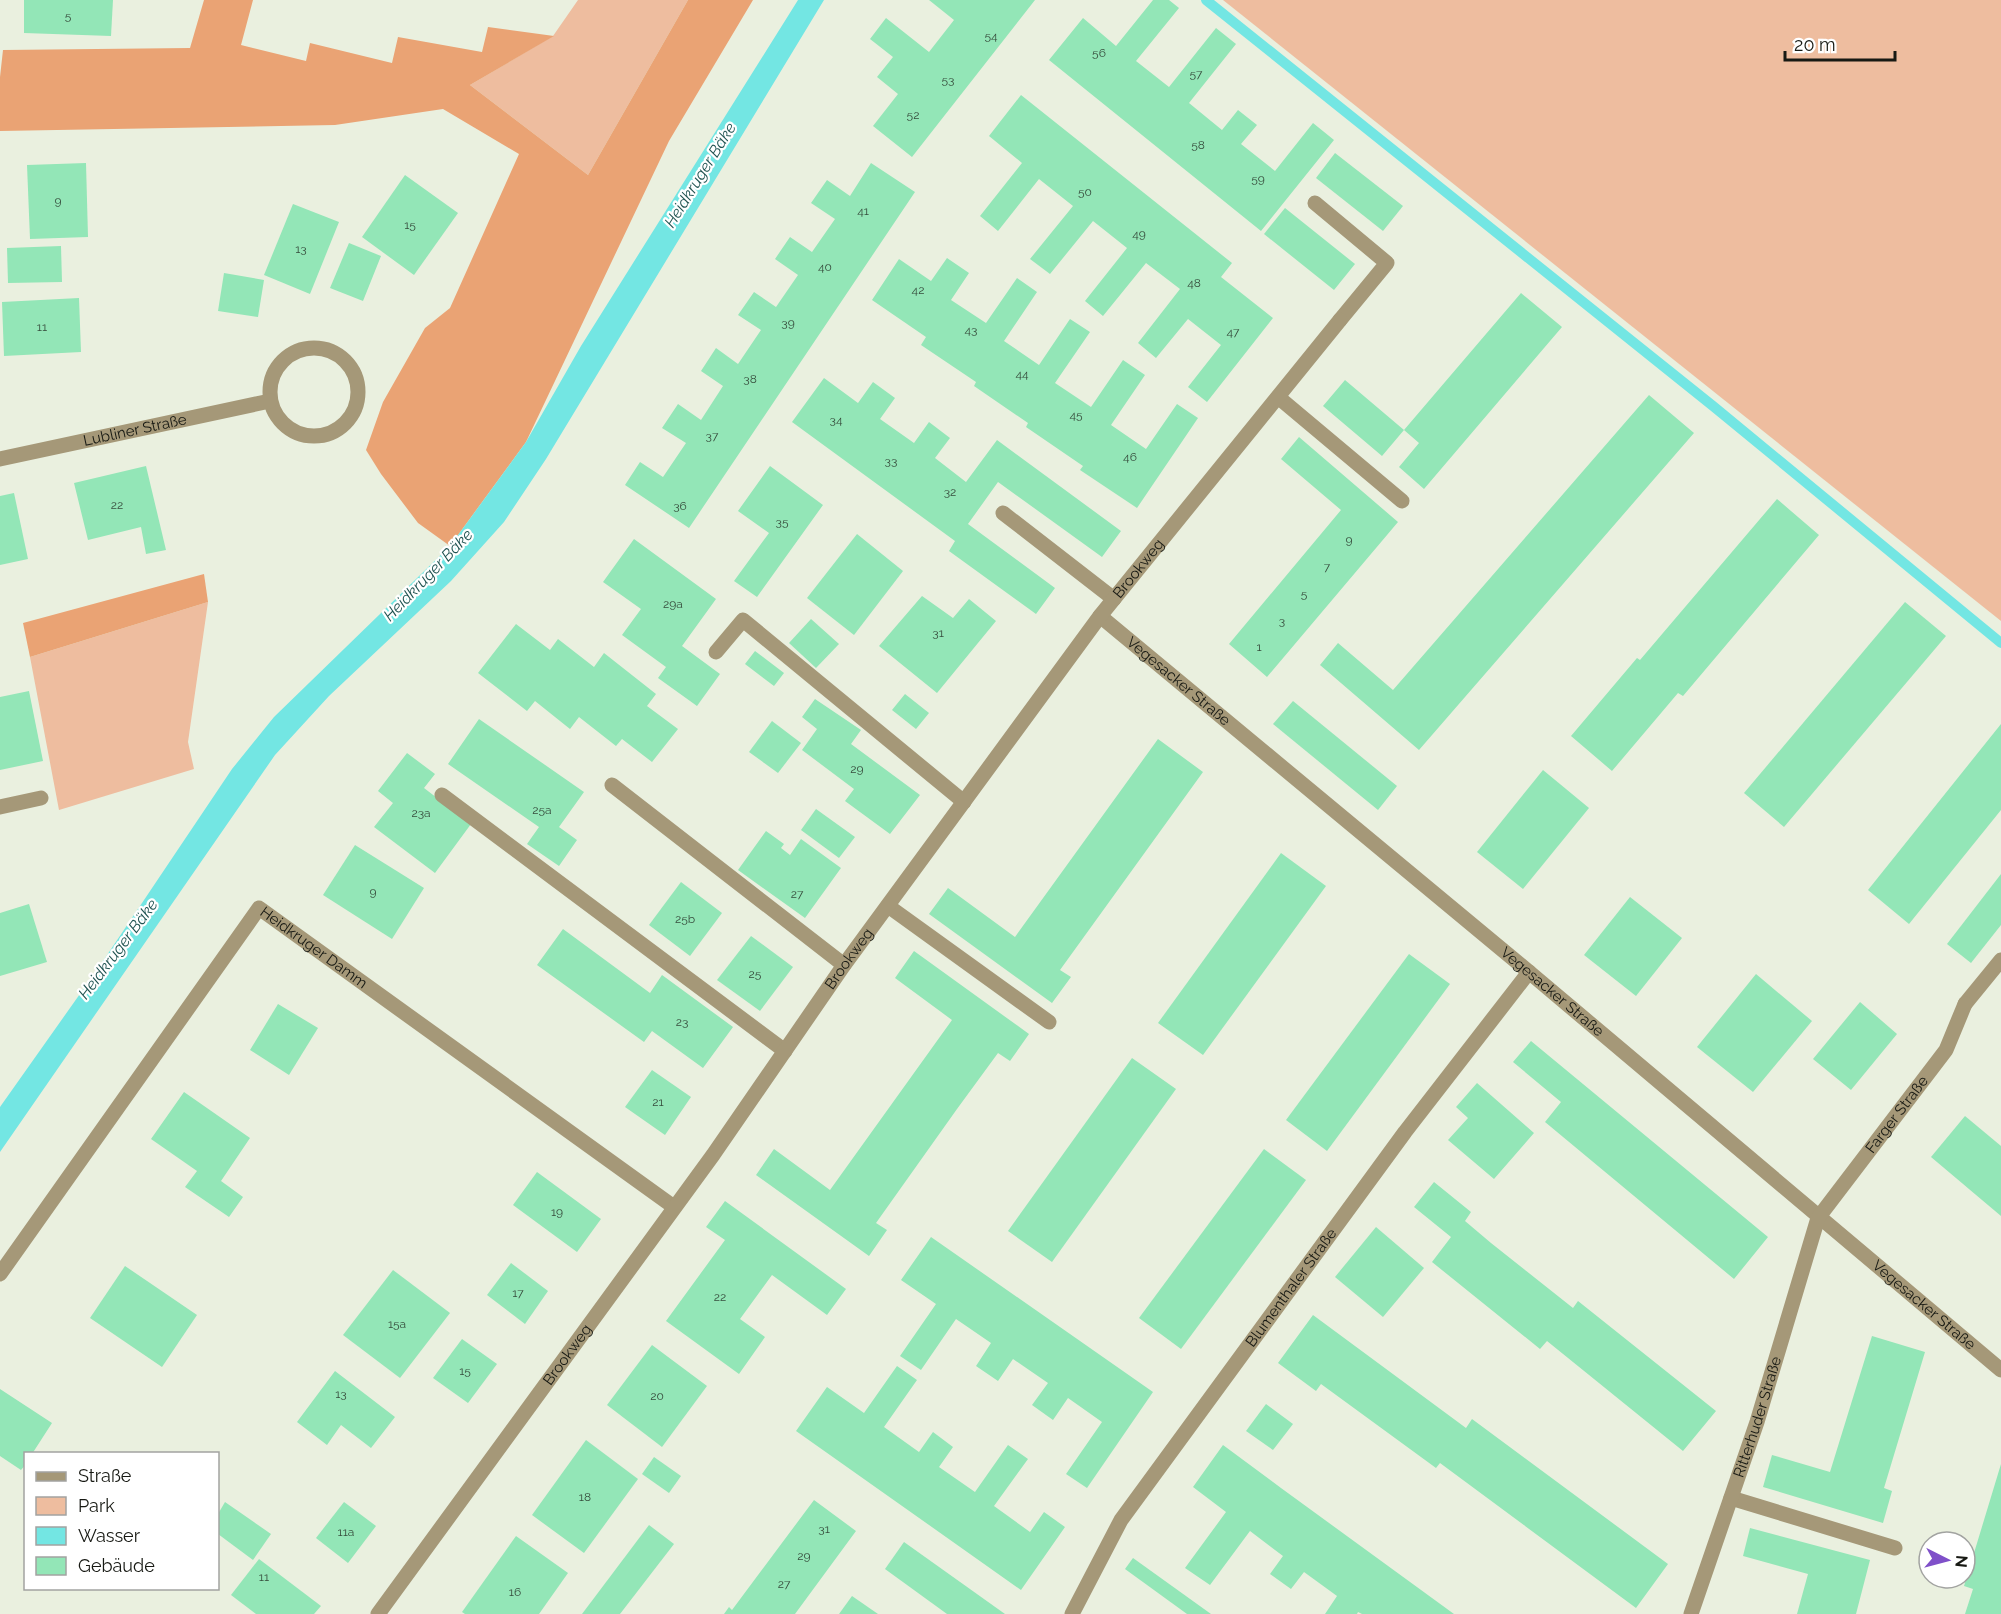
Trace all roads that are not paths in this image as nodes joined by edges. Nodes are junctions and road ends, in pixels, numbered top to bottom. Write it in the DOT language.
graph roads {
  1 [pos="1315,203"];
  2 [pos="1278,397"];
  3 [pos="270,401"];
  4 [pos="0,459"];
  5 [pos="1402,501"];
  6 [pos="1003,513"];
  7 [pos="1114,599"];
  8 [pos="1100,616"];
  9 [pos="716,652"];
  10 [pos="612,785"];
  11 [pos="442,795"];
  12 [pos="40,798"];
  13 [pos="964,802"];
  14 [pos="0,807"];
  15 [pos="888,906"];
  16 [pos="2001,960"];
  17 [pos="844,965"];
  18 [pos="1529,972"];
  19 [pos="1049,1022"];
  20 [pos="785,1051"];
  21 [pos="674,1207"];
  22 [pos="1818,1218"];
  23 [pos="0,1274"];
  24 [pos="2001,1370"];
  25 [pos="1731,1498"];
  26 [pos="1895,1548"];
  27 [pos="378,1614"];
  28 [pos="1072,1614"];
  29 [pos="1691,1614"];
  1 -- 2 [label="street, Brookweg"];
  2 -- 5 [label="street"];
  2 -- 7 [label="street, Brookweg"];
  3 -- 3 [label="street"];
  3 -- 4 [label="street, Lubliner Straße"];
  6 -- 7 [label="street"];
  7 -- 8 [label="street, Brookweg"];
  8 -- 13 [label="street, Brookweg"];
  8 -- 18 [label="street, Vegesacker Straße"];
  9 -- 13 [label="street"];
  10 -- 17 [label="street"];
  11 -- 20 [label="street"];
  12 -- 14 [label="street"];
  13 -- 15 [label="street, Brookweg"];
  15 -- 17 [label="street, Brookweg"];
  15 -- 19 [label="street"];
  16 -- 22 [label="street, Farger Straße"];
  17 -- 20 [label="street, Brookweg"];
  18 -- 22 [label="street, Vegesacker Straße"];
  18 -- 28 [label="street, Blumenthaler Straße"];
  20 -- 21 [label="street, Brookweg"];
  21 -- 23 [label="street, Heidkruger Damm"];
  21 -- 27 [label="street, Brookweg"];
  22 -- 24 [label="street, Vegesacker Straße"];
  22 -- 25 [label="street, Ritterhuder Straße"];
  25 -- 26 [label="street"];
  25 -- 29 [label="street, Ritterhuder Straße"];
}
